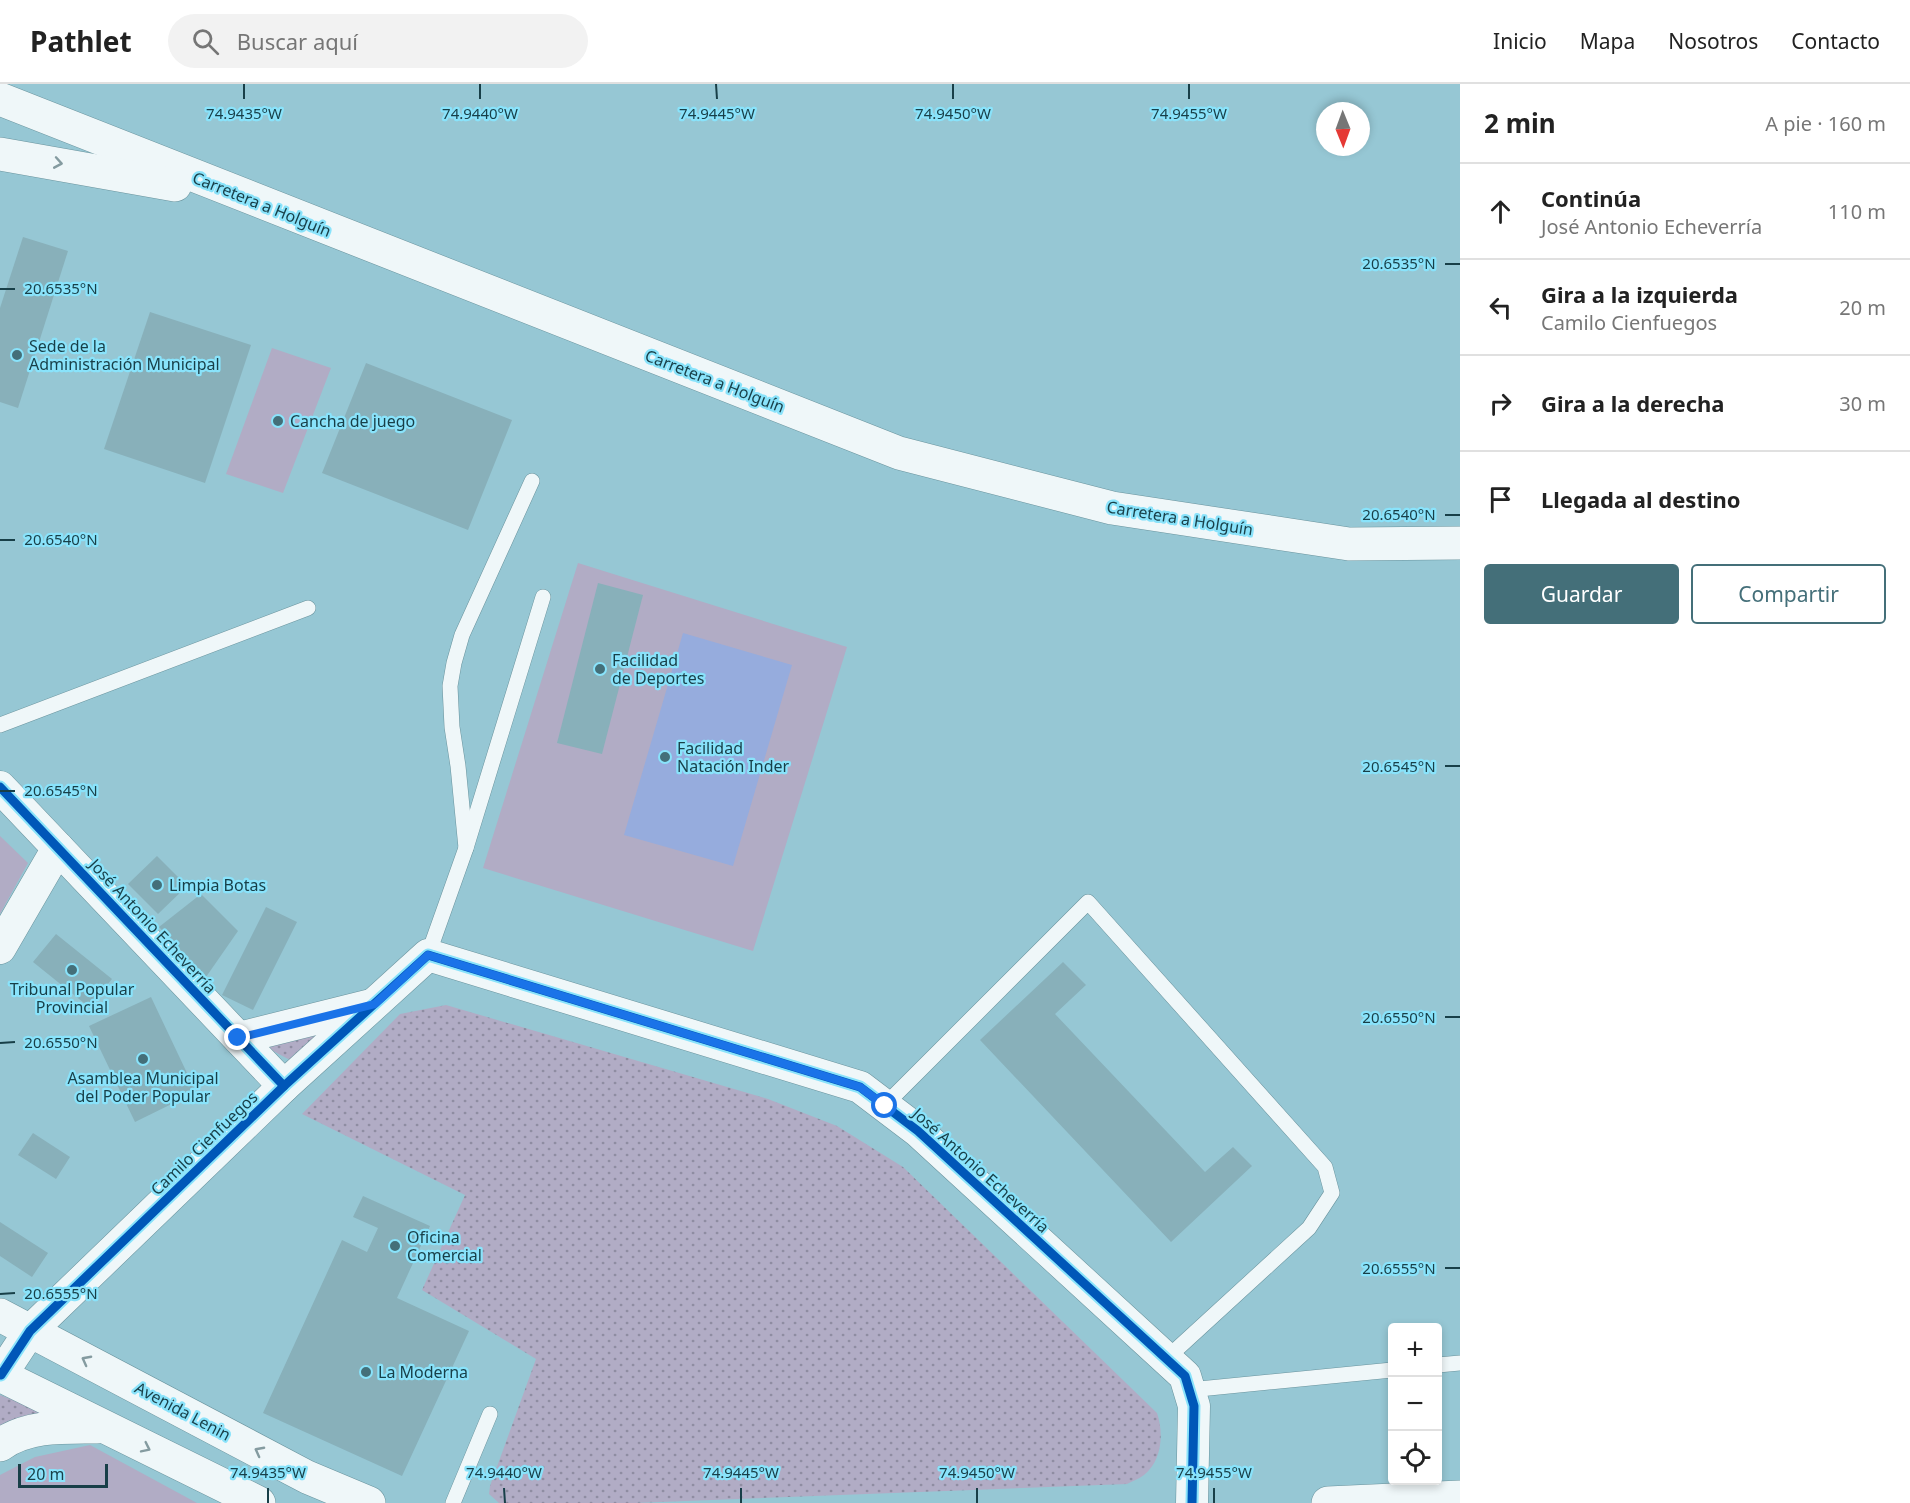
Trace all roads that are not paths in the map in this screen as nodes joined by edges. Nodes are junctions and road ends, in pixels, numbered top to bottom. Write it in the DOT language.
graph roads {
  1 [pos="0,99"];
  2 [pos="0,154"];
  3 [pos="247,198"];
  4 [pos="532,481"];
  5 [pos="1460,543"];
  6 [pos="543,597"];
  7 [pos="308,608"];
  8 [pos="0,725"];
  9 [pos="0,787"];
  10 [pos="58,848"];
  11 [pos="466,848"];
  12 [pos="0,948"];
  13 [pos="428,955"];
  14 [pos="375,1004"];
  15 [pos="238,1038"];
  16 [pos="284,1086"];
  17 [pos="885,1106"];
  18 [pos="10,1324"];
  19 [pos="1166,1359"];
  20 [pos="1460,1363"];
  21 [pos="1442,1365"];
  22 [pos="1388,1370"];
  23 [pos="0,1375"];
  24 [pos="1189,1390"];
  25 [pos="490,1414"];
  26 [pos="104,1427"];
  27 [pos="0,1444"];
  28 [pos="1460,1497"];
  29 [pos="259,1503"];
  30 [pos="369,1503"];
  31 [pos="453,1503"];
  32 [pos="1192,1503"];
  33 [pos="1328,1503"];
  1 -- 3 [label="main road, Carretera a Holguín"];
  2 -- 3 [label="main road, one-way"];
  3 -- 5 [label="main road, Carretera a Holguín"];
  4 -- 11 [label="lane"];
  6 -- 11 [label="lane"];
  7 -- 8 [label="lane"];
  9 -- 10 [label="street, José Antonio Echeverría"];
  10 -- 12 [label="street"];
  10 -- 15 [label="street, José Antonio Echeverría"];
  11 -- 13 [label="lane"];
  13 -- 14 [label="street, Camilo Cienfuegos"];
  13 -- 17 [label="street, José Antonio Echeverría"];
  14 -- 15 [label="street"];
  14 -- 16 [label="street, Camilo Cienfuegos"];
  15 -- 16 [label="street, José Antonio Echeverría"];
  16 -- 18 [label="street, Camilo Cienfuegos"];
  17 -- 19 [label="street, José Antonio Echeverría"];
  17 -- 19 [label="lane"];
  18 -- 23 [label="street, Camilo Cienfuegos"];
  30 -- 18 [label="main road, Avenida Lenin, one-way"];
  19 -- 24 [label="street, José Antonio Echeverría"];
  20 -- 21 [label="lane"];
  22 -- 24 [label="lane"];
  23 -- 26 [label="main road"];
  24 -- 32 [label="street, José Antonio Echeverría"];
  25 -- 31 [label="lane"];
  26 -- 27 [label="main road"];
  26 -- 29 [label="main road, one-way"];
  28 -- 33 [label="main road"];
}
